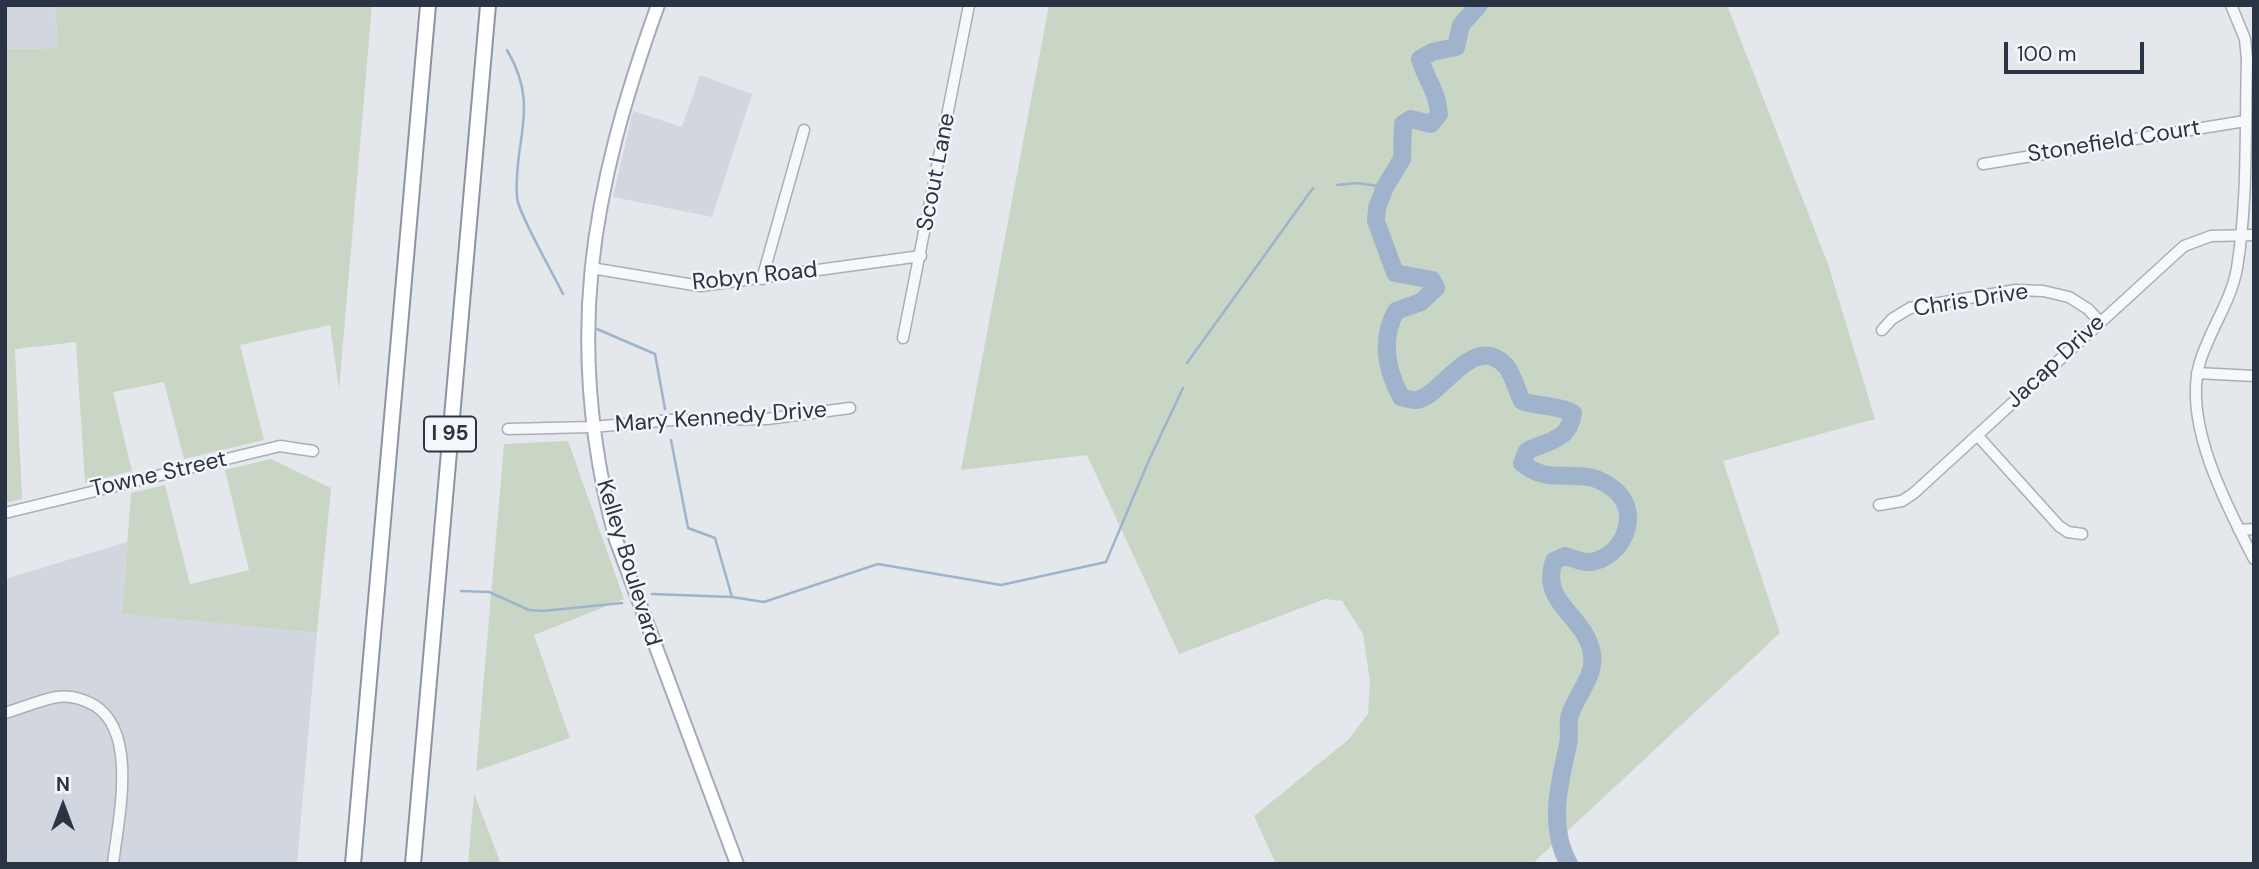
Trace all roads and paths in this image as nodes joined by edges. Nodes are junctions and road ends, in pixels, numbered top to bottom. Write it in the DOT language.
graph roads {
  1 [pos="428,5"];
  2 [pos="488,5"];
  3 [pos="658,5"];
  4 [pos="970,5"];
  5 [pos="2231,5"];
  6 [pos="2245,121"];
  7 [pos="804,130"];
  8 [pos="1983,164"];
  9 [pos="2254,235"];
  10 [pos="2241,236"];
  11 [pos="920,256"];
  12 [pos="590,268"];
  13 [pos="762,279"];
  14 [pos="2101,321"];
  15 [pos="1882,330"];
  16 [pos="903,338"];
  17 [pos="2197,373"];
  18 [pos="2254,376"];
  19 [pos="850,408"];
  20 [pos="592,427"];
  21 [pos="508,429"];
  22 [pos="1977,435"];
  23 [pos="313,451"];
  24 [pos="1879,505"];
  25 [pos="5,513"];
  26 [pos="2254,529"];
  27 [pos="2239,530"];
  28 [pos="2082,534"];
  29 [pos="2254,559"];
  30 [pos="5,713"];
  31 [pos="113,864"];
  32 [pos="353,864"];
  33 [pos="413,864"];
  34 [pos="737,864"];
  1 -- 32 [label="highway, I 95"];
  2 -- 33 [label="highway, I 95"];
  3 -- 12 [label="main road, Kelley Boulevard"];
  4 -- 11 [label="street, Scout Lane"];
  5 -- 6 [label="street"];
  6 -- 8 [label="street, Stonefield Court"];
  6 -- 10 [label="street"];
  7 -- 13 [label="street"];
  9 -- 10 [label="street, Jacap Drive"];
  10 -- 14 [label="street, Jacap Drive"];
  10 -- 17 [label="street"];
  11 -- 13 [label="street, Robyn Road"];
  11 -- 16 [label="street, Scout Lane"];
  12 -- 13 [label="street, Robyn Road"];
  12 -- 20 [label="main road, Kelley Boulevard"];
  14 -- 15 [label="street, Chris Drive"];
  14 -- 22 [label="street, Jacap Drive"];
  17 -- 18 [label="street"];
  17 -- 27 [label="street"];
  19 -- 20 [label="street, Mary Kennedy Drive"];
  20 -- 21 [label="street"];
  20 -- 34 [label="main road, Kelley Boulevard"];
  22 -- 24 [label="street, Jacap Drive"];
  22 -- 28 [label="street"];
  23 -- 25 [label="street, Towne Street"];
  26 -- 27 [label="street"];
  27 -- 29 [label="street"];
  30 -- 31 [label="street"];
}
